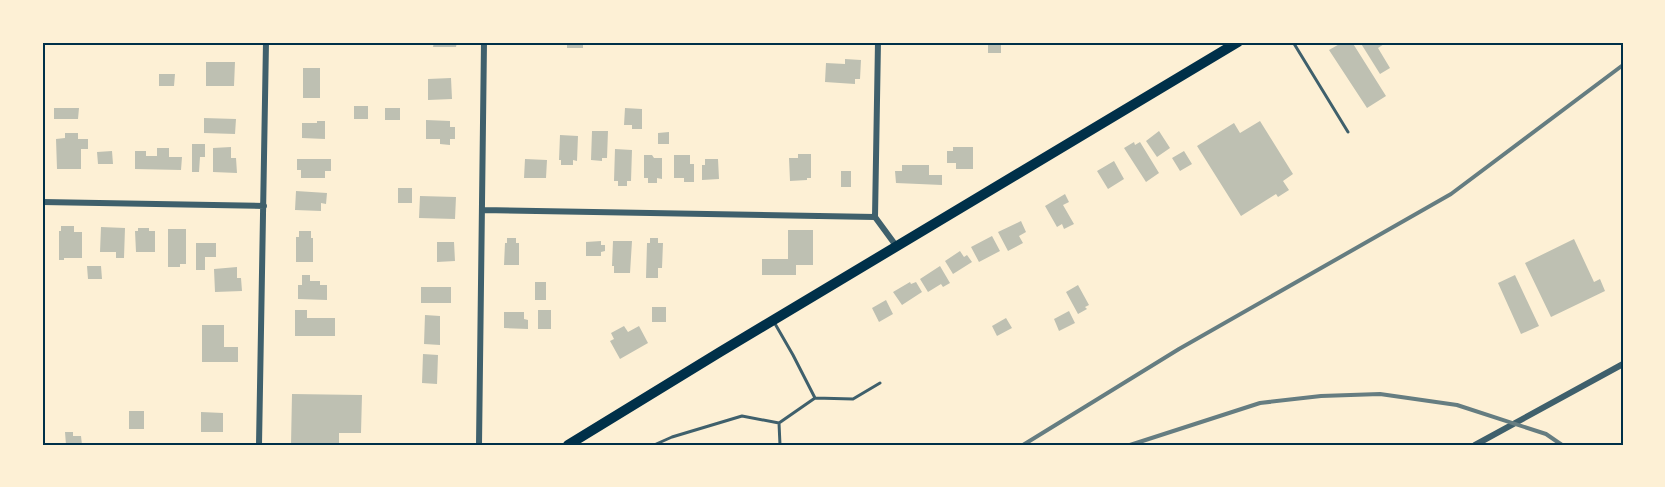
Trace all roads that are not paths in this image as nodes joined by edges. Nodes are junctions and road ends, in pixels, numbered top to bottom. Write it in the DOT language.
graph roads {
  1 [pos="266,42"];
  2 [pos="484,42"];
  3 [pos="878,42"];
  4 [pos="1238,42"];
  5 [pos="1293,42"];
  6 [pos="1348,132"];
  7 [pos="42,202"];
  8 [pos="264,206"];
  9 [pos="482,210"];
  10 [pos="874,217"];
  11 [pos="897,247"];
  12 [pos="773,321"];
  13 [pos="1623,364"];
  14 [pos="880,383"];
  15 [pos="815,398"];
  16 [pos="779,423"];
  17 [pos="259,445"];
  18 [pos="479,445"];
  19 [pos="568,445"];
  20 [pos="654,445"];
  21 [pos="780,445"];
  22 [pos="1475,445"];
  1 -- 8 [label="street"];
  2 -- 9 [label="street"];
  3 -- 10 [label="street"];
  4 -- 11 [label="main road"];
  5 -- 6 [label="lane"];
  7 -- 8 [label="street"];
  8 -- 17 [label="street"];
  9 -- 10 [label="street"];
  9 -- 18 [label="street"];
  10 -- 11 [label="street"];
  11 -- 12 [label="main road"];
  12 -- 15 [label="lane"];
  12 -- 19 [label="main road"];
  13 -- 22 [label="street"];
  14 -- 15 [label="lane"];
  15 -- 16 [label="lane"];
  16 -- 20 [label="lane"];
  16 -- 21 [label="lane"];
}
